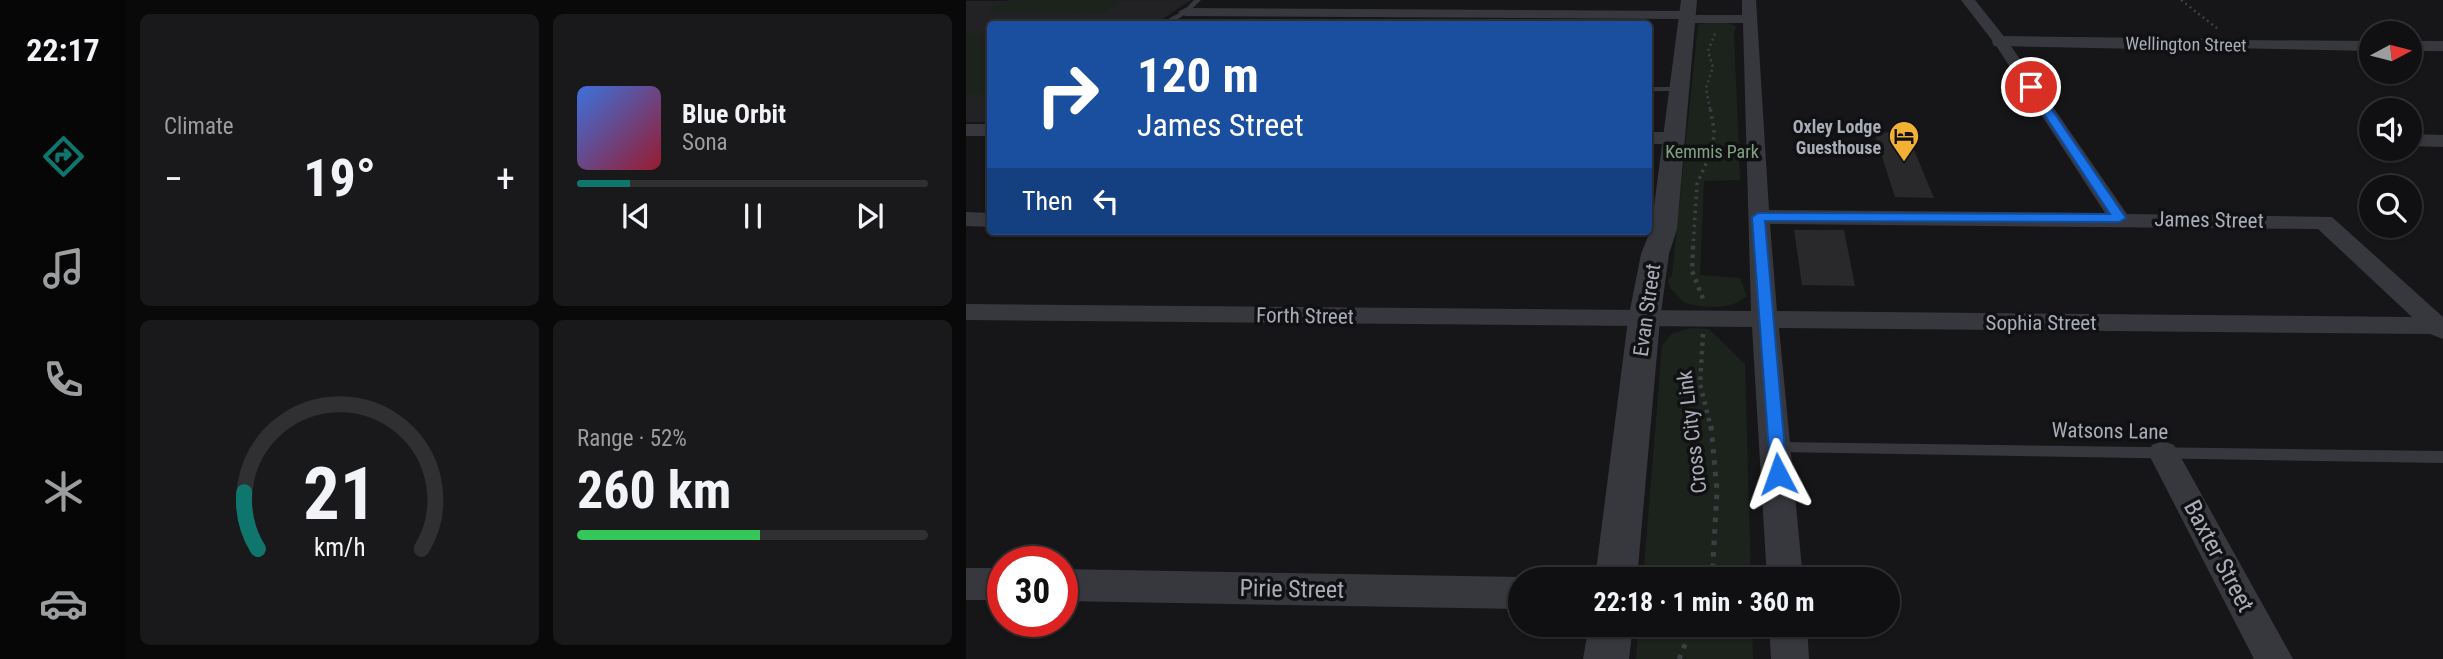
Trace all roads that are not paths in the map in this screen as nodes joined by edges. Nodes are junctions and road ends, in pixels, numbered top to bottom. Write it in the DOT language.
graph roads {
  1 [pos="1198,0"];
  2 [pos="1968,0"];
  3 [pos="1692,9"];
  4 [pos="1749,11"];
  5 [pos="1185,12"];
  6 [pos="1168,21"];
  7 [pos="2001,42"];
  8 [pos="2238,45"];
  9 [pos="2359,46"];
  10 [pos="2422,46"];
  11 [pos="2443,46"];
  12 [pos="1652,89"];
  13 [pos="1680,89"];
  14 [pos="966,130"];
  15 [pos="987,130"];
  16 [pos="1662,138"];
  17 [pos="2422,140"];
  18 [pos="2443,141"];
  19 [pos="1758,217"];
  20 [pos="2119,218"];
  21 [pos="966,219"];
  22 [pos="987,220"];
  23 [pos="1656,229"];
  24 [pos="966,312"];
  25 [pos="1644,319"];
  26 [pos="1765,320"];
  27 [pos="2440,329"];
  28 [pos="1776,447"];
  29 [pos="2163,453"];
  30 [pos="2443,457"];
  31 [pos="1617,567"];
  32 [pos="1784,567"];
  33 [pos="966,584"];
  34 [pos="987,584"];
  35 [pos="1078,585"];
  36 [pos="1508,593"];
  37 [pos="1609,637"];
  38 [pos="1789,637"];
  39 [pos="1606,659"];
  40 [pos="1790,659"];
  41 [pos="2274,659"];
  1 -- 5 [label="lane"];
  2 -- 7 [label="street"];
  3 -- 4 [label="street"];
  3 -- 4 [label="street"];
  3 -- 5 [label="street"];
  3 -- 13 [label="street, Evan Street"];
  4 -- 19 [label="street"];
  5 -- 6 [label="lane"];
  7 -- 8 [label="street, Wellington Street"];
  7 -- 20 [label="street"];
  8 -- 9 [label="street, Wellington Street"];
  10 -- 11 [label="street"];
  12 -- 13 [label="lane"];
  13 -- 16 [label="street, Evan Street"];
  14 -- 15 [label="street"];
  16 -- 23 [label="street, Evan Street"];
  17 -- 18 [label="street"];
  19 -- 20 [label="street, James Street"];
  19 -- 26 [label="street"];
  20 -- 27 [label="street, James Street"];
  21 -- 22 [label="street"];
  23 -- 25 [label="street, Evan Street"];
  24 -- 25 [label="street, Forth Street"];
  25 -- 26 [label="street, Sophia Street"];
  25 -- 31 [label="street, Evan Street"];
  26 -- 27 [label="street, Sophia Street"];
  26 -- 28 [label="street"];
  28 -- 29 [label="lane, Watsons Lane"];
  28 -- 32 [label="street"];
  29 -- 30 [label="lane, Watsons Lane"];
  29 -- 41 [label="street, Baxter Street"];
  33 -- 34 [label="street"];
  35 -- 36 [label="street, Pirie Street"];
  37 -- 39 [label="street"];
  38 -- 40 [label="street"];
}
